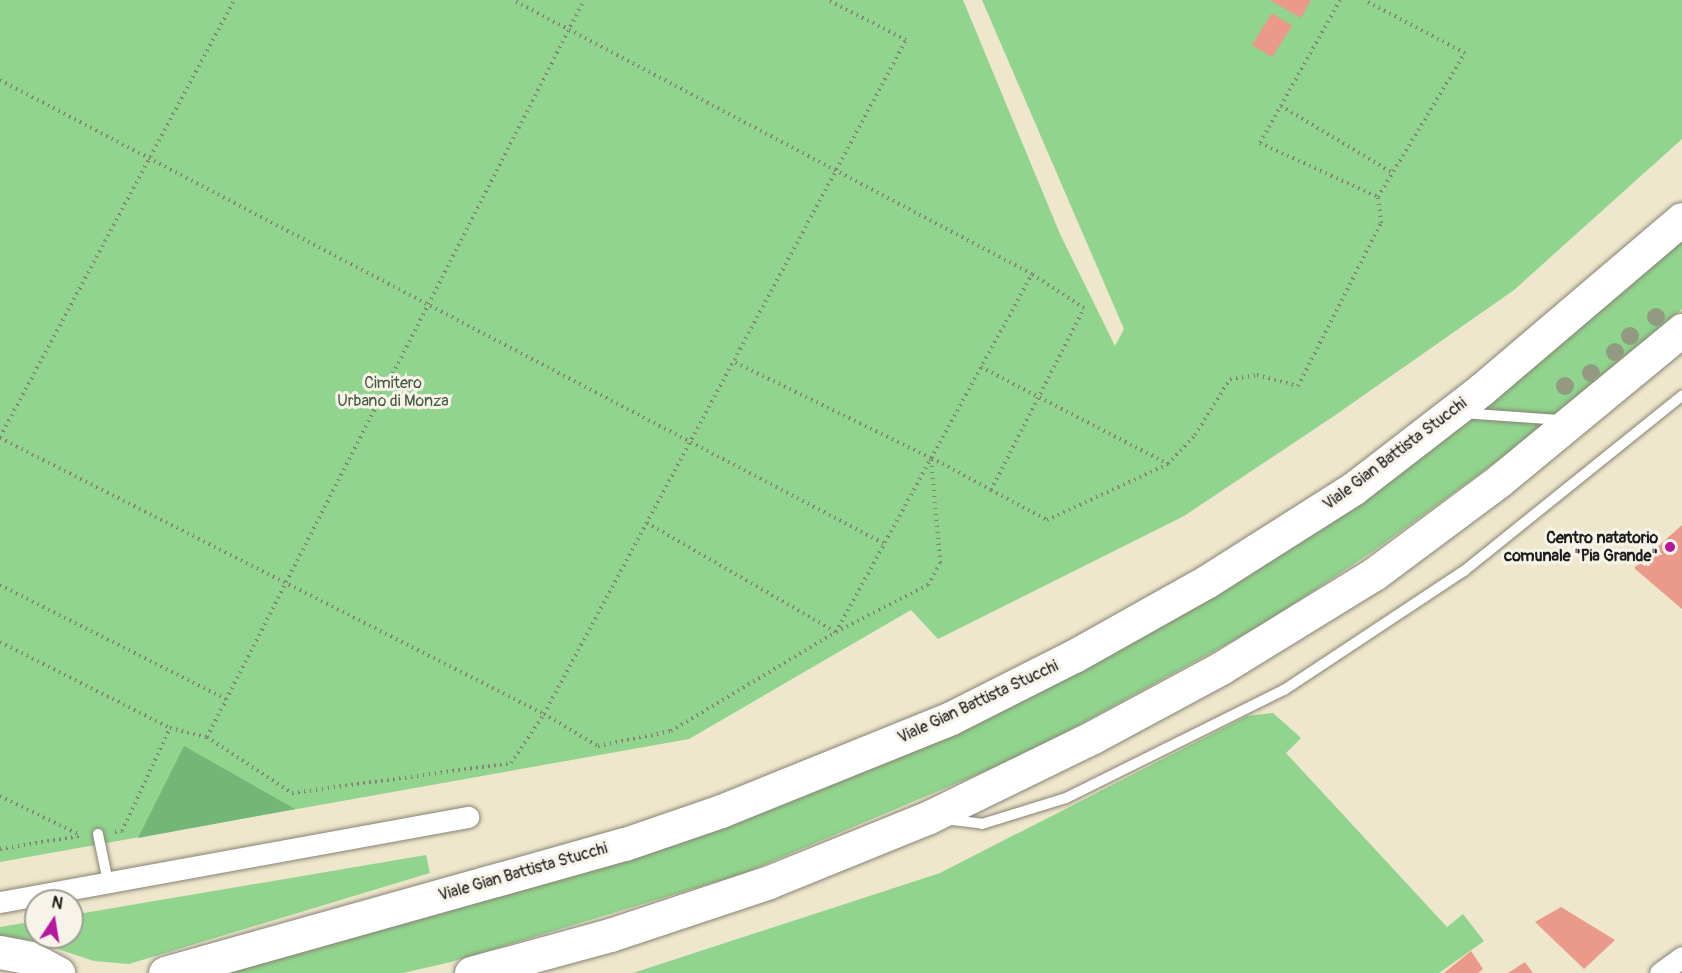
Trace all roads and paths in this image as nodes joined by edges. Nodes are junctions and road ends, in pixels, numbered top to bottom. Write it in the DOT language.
graph roads {
  1 [pos="234,0"];
  2 [pos="513,0"];
  3 [pos="584,0"];
  4 [pos="828,0"];
  5 [pos="1341,0"];
  6 [pos="1364,0"];
  7 [pos="569,30"];
  8 [pos="0,80"];
  9 [pos="1281,106"];
  10 [pos="149,158"];
  11 [pos="837,171"];
  12 [pos="1393,173"];
  13 [pos="1378,197"];
  14 [pos="1682,219"];
  15 [pos="1032,274"];
  16 [pos="429,304"];
  17 [pos="1682,330"];
  18 [pos="734,362"];
  19 [pos="981,367"];
  20 [pos="1039,396"];
  21 [pos="1682,396"];
  22 [pos="1452,413"];
  23 [pos="1573,420"];
  24 [pos="0,438"];
  25 [pos="690,442"];
  26 [pos="931,458"];
  27 [pos="1168,464"];
  28 [pos="991,490"];
  29 [pos="647,523"];
  30 [pos="885,544"];
  31 [pos="285,584"];
  32 [pos="0,585"];
  33 [pos="836,632"];
  34 [pos="0,642"];
  35 [pos="226,699"];
  36 [pos="543,714"];
  37 [pos="170,728"];
  38 [pos="207,737"];
  39 [pos="0,796"];
  40 [pos="468,817"];
  41 [pos="929,817"];
  42 [pos="98,834"];
  43 [pos="79,836"];
  44 [pos="0,849"];
  45 [pos="108,882"];
  46 [pos="0,902"];
  47 [pos="0,952"];
  48 [pos="1682,957"];
  49 [pos="209,968"];
  50 [pos="58,973"];
  51 [pos="165,973"];
  52 [pos="471,973"];
  53 [pos="1660,973"];
  1 -- 10 [label="path"];
  2 -- 7 [label="path"];
  3 -- 7 [label="path"];
  4 -- 11 [label="path"];
  5 -- 9 [label="path"];
  6 -- 12 [label="path"];
  7 -- 11 [label="path"];
  7 -- 16 [label="path"];
  8 -- 10 [label="path"];
  9 -- 12 [label="path"];
  9 -- 13 [label="path"];
  10 -- 16 [label="path"];
  10 -- 24 [label="path"];
  11 -- 15 [label="path"];
  11 -- 18 [label="path"];
  12 -- 13 [label="path"];
  13 -- 27 [label="path"];
  14 -- 22 [label="main road, Viale Gian Battista Stucchi"];
  15 -- 19 [label="path"];
  15 -- 20 [label="path"];
  16 -- 25 [label="path"];
  16 -- 31 [label="path"];
  17 -- 23 [label="main road"];
  18 -- 25 [label="path"];
  18 -- 26 [label="path"];
  19 -- 20 [label="path"];
  19 -- 26 [label="path"];
  20 -- 27 [label="path"];
  20 -- 28 [label="path"];
  21 -- 41 [label="lane"];
  22 -- 23 [label="lane"];
  22 -- 49 [label="main road, Viale Gian Battista Stucchi"];
  23 -- 41 [label="main road"];
  24 -- 31 [label="path"];
  25 -- 29 [label="path"];
  25 -- 30 [label="path"];
  26 -- 28 [label="path"];
  26 -- 30 [label="path"];
  26 -- 33 [label="path"];
  27 -- 28 [label="path"];
  29 -- 33 [label="path"];
  29 -- 36 [label="path"];
  30 -- 33 [label="path"];
  31 -- 35 [label="path"];
  31 -- 36 [label="path"];
  32 -- 35 [label="path"];
  33 -- 36 [label="path"];
  34 -- 37 [label="path"];
  35 -- 38 [label="path"];
  36 -- 38 [label="path"];
  37 -- 38 [label="path"];
  37 -- 42 [label="path"];
  39 -- 43 [label="path"];
  40 -- 45 [label="street"];
  41 -- 52 [label="main road"];
  42 -- 43 [label="path"];
  42 -- 45 [label="lane"];
  43 -- 44 [label="path"];
  45 -- 46 [label="street"];
  47 -- 50 [label="main road"];
  48 -- 53 [label="street"];
  49 -- 51 [label="main road, Viale Gian Battista Stucchi"];
}
